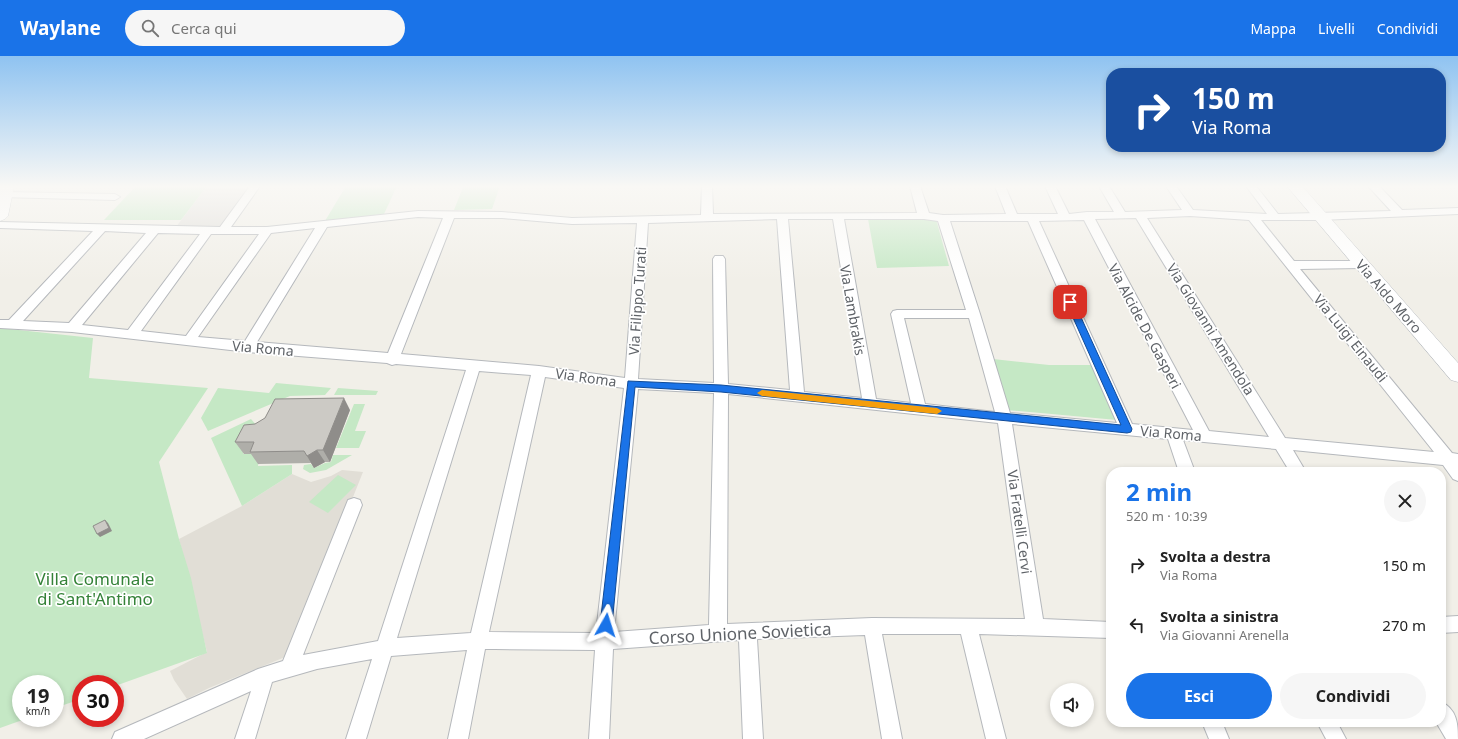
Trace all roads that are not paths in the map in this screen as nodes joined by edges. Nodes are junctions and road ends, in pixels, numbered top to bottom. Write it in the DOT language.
graph roads {
  1 [pos="1032,217"];
  2 [pos="232,218"];
  3 [pos="381,218"];
  4 [pos="448,218"];
  5 [pos="536,218"];
  6 [pos="707,218"];
  7 [pos="712,218"];
  8 [pos="782,218"];
  9 [pos="838,218"];
  10 [pos="943,218"];
  11 [pos="952,218"];
  12 [pos="1088,218"];
  13 [pos="1142,218"];
  14 [pos="1253,218"];
  15 [pos="1321,218"];
  16 [pos="643,219"];
  17 [pos="322,224"];
  18 [pos="0,225"];
  19 [pos="102,228"];
  20 [pos="154,230"];
  21 [pos="267,230"];
  22 [pos="208,231"];
  23 [pos="223,231"];
  24 [pos="719,259"];
  25 [pos="1361,264"];
  26 [pos="1292,265"];
  27 [pos="974,314"];
  28 [pos="6,325"];
  29 [pos="72,328"];
  30 [pos="131,335"];
  31 [pos="189,341"];
  32 [pos="248,347"];
  33 [pos="392,360"];
  34 [pos="474,366"];
  35 [pos="539,371"];
  36 [pos="1458,375"];
  37 [pos="631,384"];
  38 [pos="721,388"];
  39 [pos="798,397"];
  40 [pos="870,404"];
  41 [pos="919,409"];
  42 [pos="1004,418"];
  43 [pos="1127,429"];
  44 [pos="1173,433"];
  45 [pos="1204,436"];
  46 [pos="1281,443"];
  47 [pos="1454,460"];
  48 [pos="1185,467"];
  49 [pos="1295,467"];
  50 [pos="1458,475"];
  51 [pos="354,505"];
  52 [pos="1458,624"];
  53 [pos="1446,625"];
  54 [pos="872,626"];
  55 [pos="968,626"];
  56 [pos="1035,626"];
  57 [pos="1106,630"];
  58 [pos="748,631"];
  59 [pos="718,633"];
  60 [pos="478,641"];
  61 [pos="604,641"];
  62 [pos="385,648"];
  63 [pos="289,668"];
  64 [pos="265,675"];
  65 [pos="1446,720"];
  66 [pos="1214,727"];
  67 [pos="1330,727"];
  68 [pos="122,739"];
  69 [pos="245,739"];
  70 [pos="356,739"];
  71 [pos="458,739"];
  72 [pos="599,739"];
  73 [pos="753,739"];
  74 [pos="892,739"];
  75 [pos="996,739"];
  76 [pos="1219,739"];
  77 [pos="1336,739"];
  78 [pos="1457,739"];
  1 -- 43 [label="street"];
  2 -- 23 [label="street"];
  3 -- 17 [label="street"];
  4 -- 33 [label="street"];
  5 -- 16 [label="street"];
  6 -- 7 [label="street"];
  6 -- 16 [label="street"];
  8 -- 39 [label="street"];
  9 -- 40 [label="street, Via Lambrakis"];
  10 -- 11 [label="street"];
  10 -- 27 [label="street, Via Fratelli Cervi"];
  12 -- 45 [label="street, Via Alcide De Gasperi"];
  13 -- 46 [label="street, Via Giovanni Amendola"];
  14 -- 26 [label="street, Via Luigi Einaudi"];
  15 -- 25 [label="street, Via Aldo Moro"];
  16 -- 37 [label="street, Via Filippo Turati"];
  17 -- 21 [label="street"];
  17 -- 32 [label="street"];
  18 -- 19 [label="street"];
  19 -- 20 [label="street"];
  19 -- 28 [label="street"];
  20 -- 22 [label="street"];
  20 -- 29 [label="street"];
  21 -- 23 [label="street"];
  21 -- 31 [label="street"];
  22 -- 23 [label="street"];
  22 -- 30 [label="street"];
  24 -- 38 [label="street"];
  25 -- 26 [label="street"];
  25 -- 36 [label="street, Via Aldo Moro"];
  26 -- 47 [label="street, Via Luigi Einaudi"];
  27 -- 41 [label="street"];
  27 -- 42 [label="street, Via Fratelli Cervi"];
  28 -- 29 [label="street, Via Roma"];
  29 -- 30 [label="street, Via Roma"];
  30 -- 31 [label="street, Via Roma"];
  31 -- 32 [label="street, Via Roma"];
  32 -- 33 [label="street, Via Roma"];
  33 -- 34 [label="street, Via Roma"];
  34 -- 35 [label="street, Via Roma"];
  34 -- 62 [label="street"];
  35 -- 37 [label="street, Via Roma"];
  35 -- 60 [label="street"];
  37 -- 38 [label="street, Via Roma"];
  37 -- 61 [label="street, Via Filippo Turati"];
  38 -- 39 [label="street, Via Roma"];
  38 -- 59 [label="street"];
  39 -- 40 [label="street, Via Roma"];
  40 -- 41 [label="street, Via Roma"];
  41 -- 42 [label="street, Via Roma"];
  42 -- 43 [label="street, Via Roma"];
  42 -- 56 [label="street, Via Fratelli Cervi"];
  43 -- 44 [label="street, Via Roma"];
  44 -- 45 [label="street, Via Roma"];
  44 -- 48 [label="street"];
  45 -- 46 [label="street, Via Roma"];
  46 -- 47 [label="street, Via Roma"];
  46 -- 49 [label="street, Via Giovanni Amendola"];
  47 -- 50 [label="street, Via Luigi Einaudi"];
  51 -- 63 [label="street"];
  52 -- 53 [label="street"];
  54 -- 55 [label="street, Corso Unione Sovietica"];
  54 -- 58 [label="street, Corso Unione Sovietica"];
  54 -- 74 [label="street"];
  55 -- 56 [label="street, Corso Unione Sovietica"];
  55 -- 75 [label="street"];
  56 -- 57 [label="street, Corso Unione Sovietica"];
  58 -- 59 [label="street, Corso Unione Sovietica"];
  58 -- 73 [label="street"];
  59 -- 61 [label="street, Corso Unione Sovietica"];
  60 -- 61 [label="street, Corso Unione Sovietica"];
  60 -- 62 [label="street, Corso Unione Sovietica"];
  60 -- 71 [label="street"];
  61 -- 72 [label="street, Via Filippo Turati"];
  62 -- 63 [label="street, Corso Unione Sovietica"];
  62 -- 70 [label="street"];
  63 -- 64 [label="street, Corso Unione Sovietica"];
  64 -- 68 [label="street, Corso Unione Sovietica"];
  64 -- 69 [label="street"];
  65 -- 78 [label="street"];
  66 -- 76 [label="street"];
  67 -- 77 [label="street"];
}
